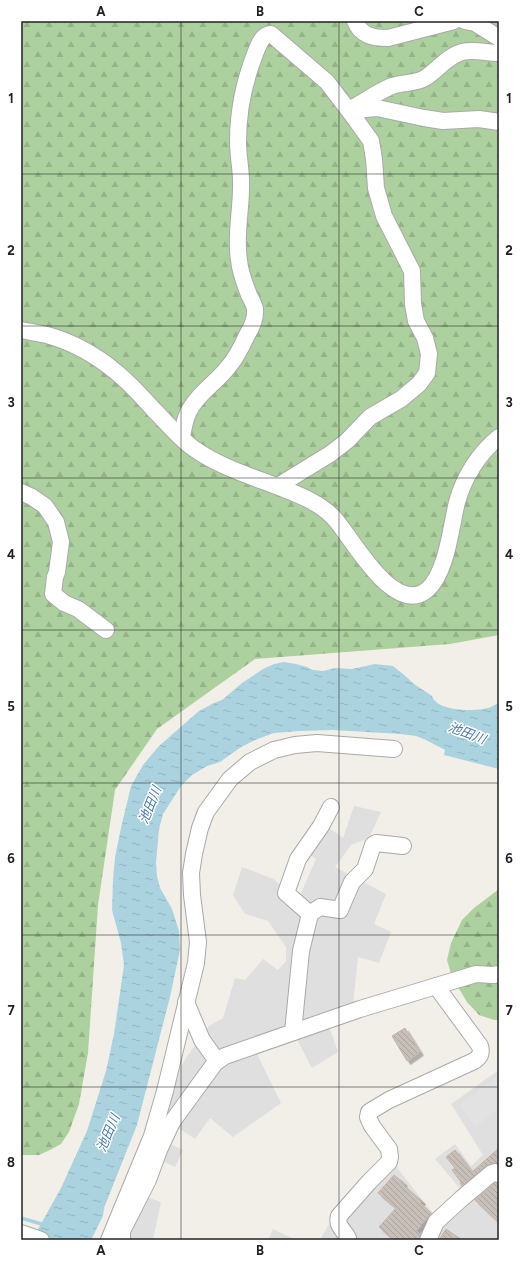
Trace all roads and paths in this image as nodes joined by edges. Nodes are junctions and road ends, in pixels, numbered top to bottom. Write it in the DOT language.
graph roads {
  1 [pos="355,21"];
  2 [pos="454,21"];
  3 [pos="465,21"];
  4 [pos="499,38"];
  5 [pos="499,53"];
  6 [pos="349,110"];
  7 [pos="499,122"];
  8 [pos="21,330"];
  9 [pos="182,437"];
  10 [pos="499,437"];
  11 [pos="278,486"];
  12 [pos="21,492"];
  13 [pos="106,630"];
  14 [pos="394,749"];
  15 [pos="331,807"];
  16 [pos="402,846"];
  17 [pos="310,914"];
  18 [pos="499,974"];
  19 [pos="436,986"];
  20 [pos="186,1002"];
  21 [pos="293,1032"];
  22 [pos="217,1061"];
  23 [pos="499,1174"];
  24 [pos="21,1234"];
  25 [pos="41,1240"];
  26 [pos="109,1240"];
  27 [pos="122,1240"];
  28 [pos="348,1240"];
  29 [pos="428,1240"];
  1 -- 2 [label="street"];
  3 -- 4 [label="street"];
  5 -- 6 [label="street"];
  6 -- 7 [label="street"];
  6 -- 9 [label="street"];
  6 -- 11 [label="street"];
  8 -- 9 [label="street"];
  9 -- 11 [label="street"];
  10 -- 11 [label="street"];
  12 -- 13 [label="street"];
  14 -- 20 [label="street"];
  15 -- 17 [label="street"];
  16 -- 17 [label="street"];
  17 -- 21 [label="street"];
  18 -- 19 [label="street"];
  19 -- 21 [label="street"];
  19 -- 28 [label="street"];
  20 -- 22 [label="street"];
  20 -- 26 [label="street"];
  21 -- 22 [label="street"];
  22 -- 27 [label="street"];
  23 -- 29 [label="street"];
  24 -- 25 [label="street"];
}
